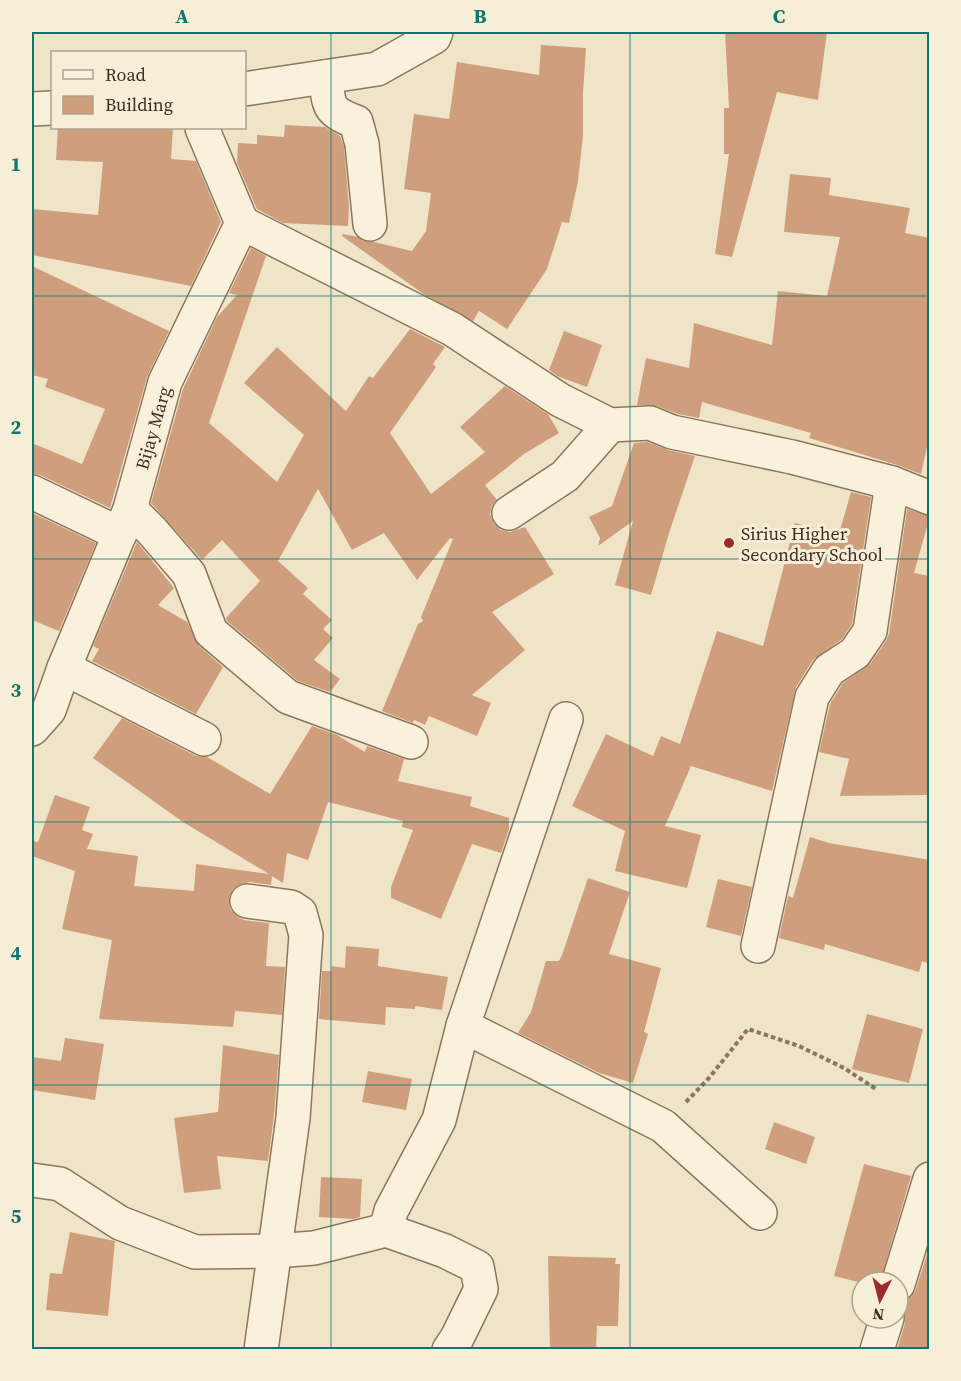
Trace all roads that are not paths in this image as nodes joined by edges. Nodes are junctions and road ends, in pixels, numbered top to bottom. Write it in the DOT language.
graph roads {
  1 [pos="435,34"];
  2 [pos="325,77"];
  3 [pos="246,89"];
  4 [pos="51,108"];
  5 [pos="32,109"];
  6 [pos="202,129"];
  7 [pos="242,223"];
  8 [pos="370,224"];
  9 [pos="610,425"];
  10 [pos="892,483"];
  11 [pos="32,492"];
  12 [pos="930,498"];
  13 [pos="509,513"];
  14 [pos="125,522"];
  15 [pos="64,668"];
  16 [pos="566,719"];
  17 [pos="32,729"];
  18 [pos="204,739"];
  19 [pos="411,742"];
  20 [pos="247,901"];
  21 [pos="758,946"];
  22 [pos="463,1026"];
  23 [pos="930,1179"];
  24 [pos="32,1180"];
  25 [pos="760,1213"];
  26 [pos="386,1230"];
  27 [pos="275,1251"];
  28 [pos="902,1270"];
  29 [pos="883,1330"];
  30 [pos="261,1350"];
  31 [pos="449,1350"];
  32 [pos="877,1350"];
  1 -- 2 [label="street"];
  2 -- 3 [label="street"];
  2 -- 8 [label="street"];
  4 -- 5 [label="street"];
  6 -- 7 [label="street"];
  7 -- 9 [label="street"];
  7 -- 14 [label="street, Bijay Marg"];
  9 -- 10 [label="street"];
  9 -- 13 [label="street"];
  10 -- 12 [label="street"];
  10 -- 21 [label="street"];
  11 -- 14 [label="street"];
  14 -- 15 [label="street, Bijay Marg"];
  14 -- 19 [label="street"];
  15 -- 17 [label="street, Bijay Marg"];
  15 -- 18 [label="street"];
  16 -- 22 [label="street"];
  20 -- 27 [label="street"];
  22 -- 25 [label="street"];
  22 -- 26 [label="street"];
  23 -- 28 [label="street"];
  24 -- 27 [label="street"];
  26 -- 27 [label="street"];
  26 -- 31 [label="street"];
  27 -- 30 [label="street"];
  29 -- 32 [label="street"];
}
